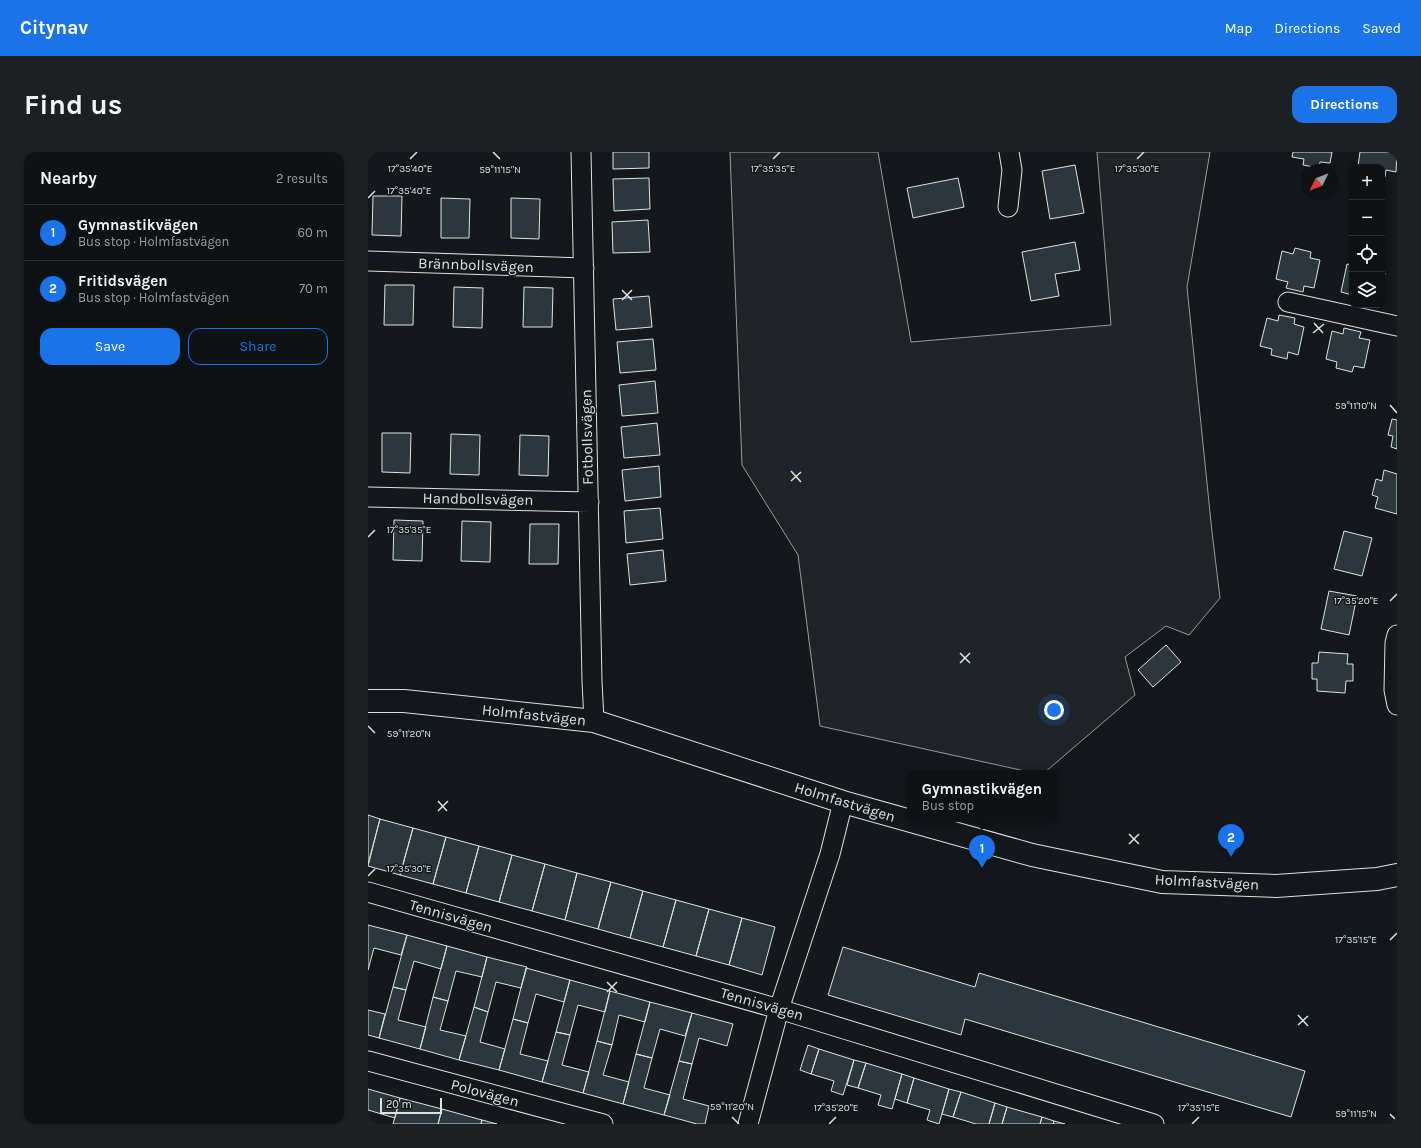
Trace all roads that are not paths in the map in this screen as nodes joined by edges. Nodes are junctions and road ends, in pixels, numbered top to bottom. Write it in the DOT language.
graph roads {
  1 [pos="581,152"];
  2 [pos="1009,152"];
  3 [pos="1008,207"];
  4 [pos="368,261"];
  5 [pos="584,268"];
  6 [pos="1288,302"];
  7 [pos="1397,326"];
  8 [pos="368,497"];
  9 [pos="589,502"];
  10 [pos="1397,635"];
  11 [pos="368,701"];
  12 [pos="1397,705"];
  13 [pos="594,721"];
  14 [pos="843,802"];
  15 [pos="907,820"];
  16 [pos="914,822"];
  17 [pos="1397,875"];
  18 [pos="368,892"];
  19 [pos="779,1009"];
  20 [pos="368,1061"];
  21 [pos="603,1124"];
  22 [pos="748,1124"];
  23 [pos="1154,1124"];
  1 -- 5 [label="street, Fotbollsvägen"];
  2 -- 3 [label="street"];
  4 -- 5 [label="street, Brännbollsvägen"];
  5 -- 9 [label="street, Fotbollsvägen"];
  6 -- 7 [label="street"];
  8 -- 9 [label="street, Handbollsvägen"];
  9 -- 13 [label="street, Fotbollsvägen"];
  10 -- 12 [label="street"];
  11 -- 13 [label="street, Holmfastvägen"];
  13 -- 14 [label="street, Holmfastvägen"];
  14 -- 15 [label="street, Holmfastvägen"];
  14 -- 19 [label="street"];
  16 -- 17 [label="street, Holmfastvägen"];
  18 -- 19 [label="street, Tennisvägen"];
  19 -- 22 [label="street"];
  19 -- 23 [label="street, Tennisvägen"];
  20 -- 21 [label="street, Polovägen"];
}
